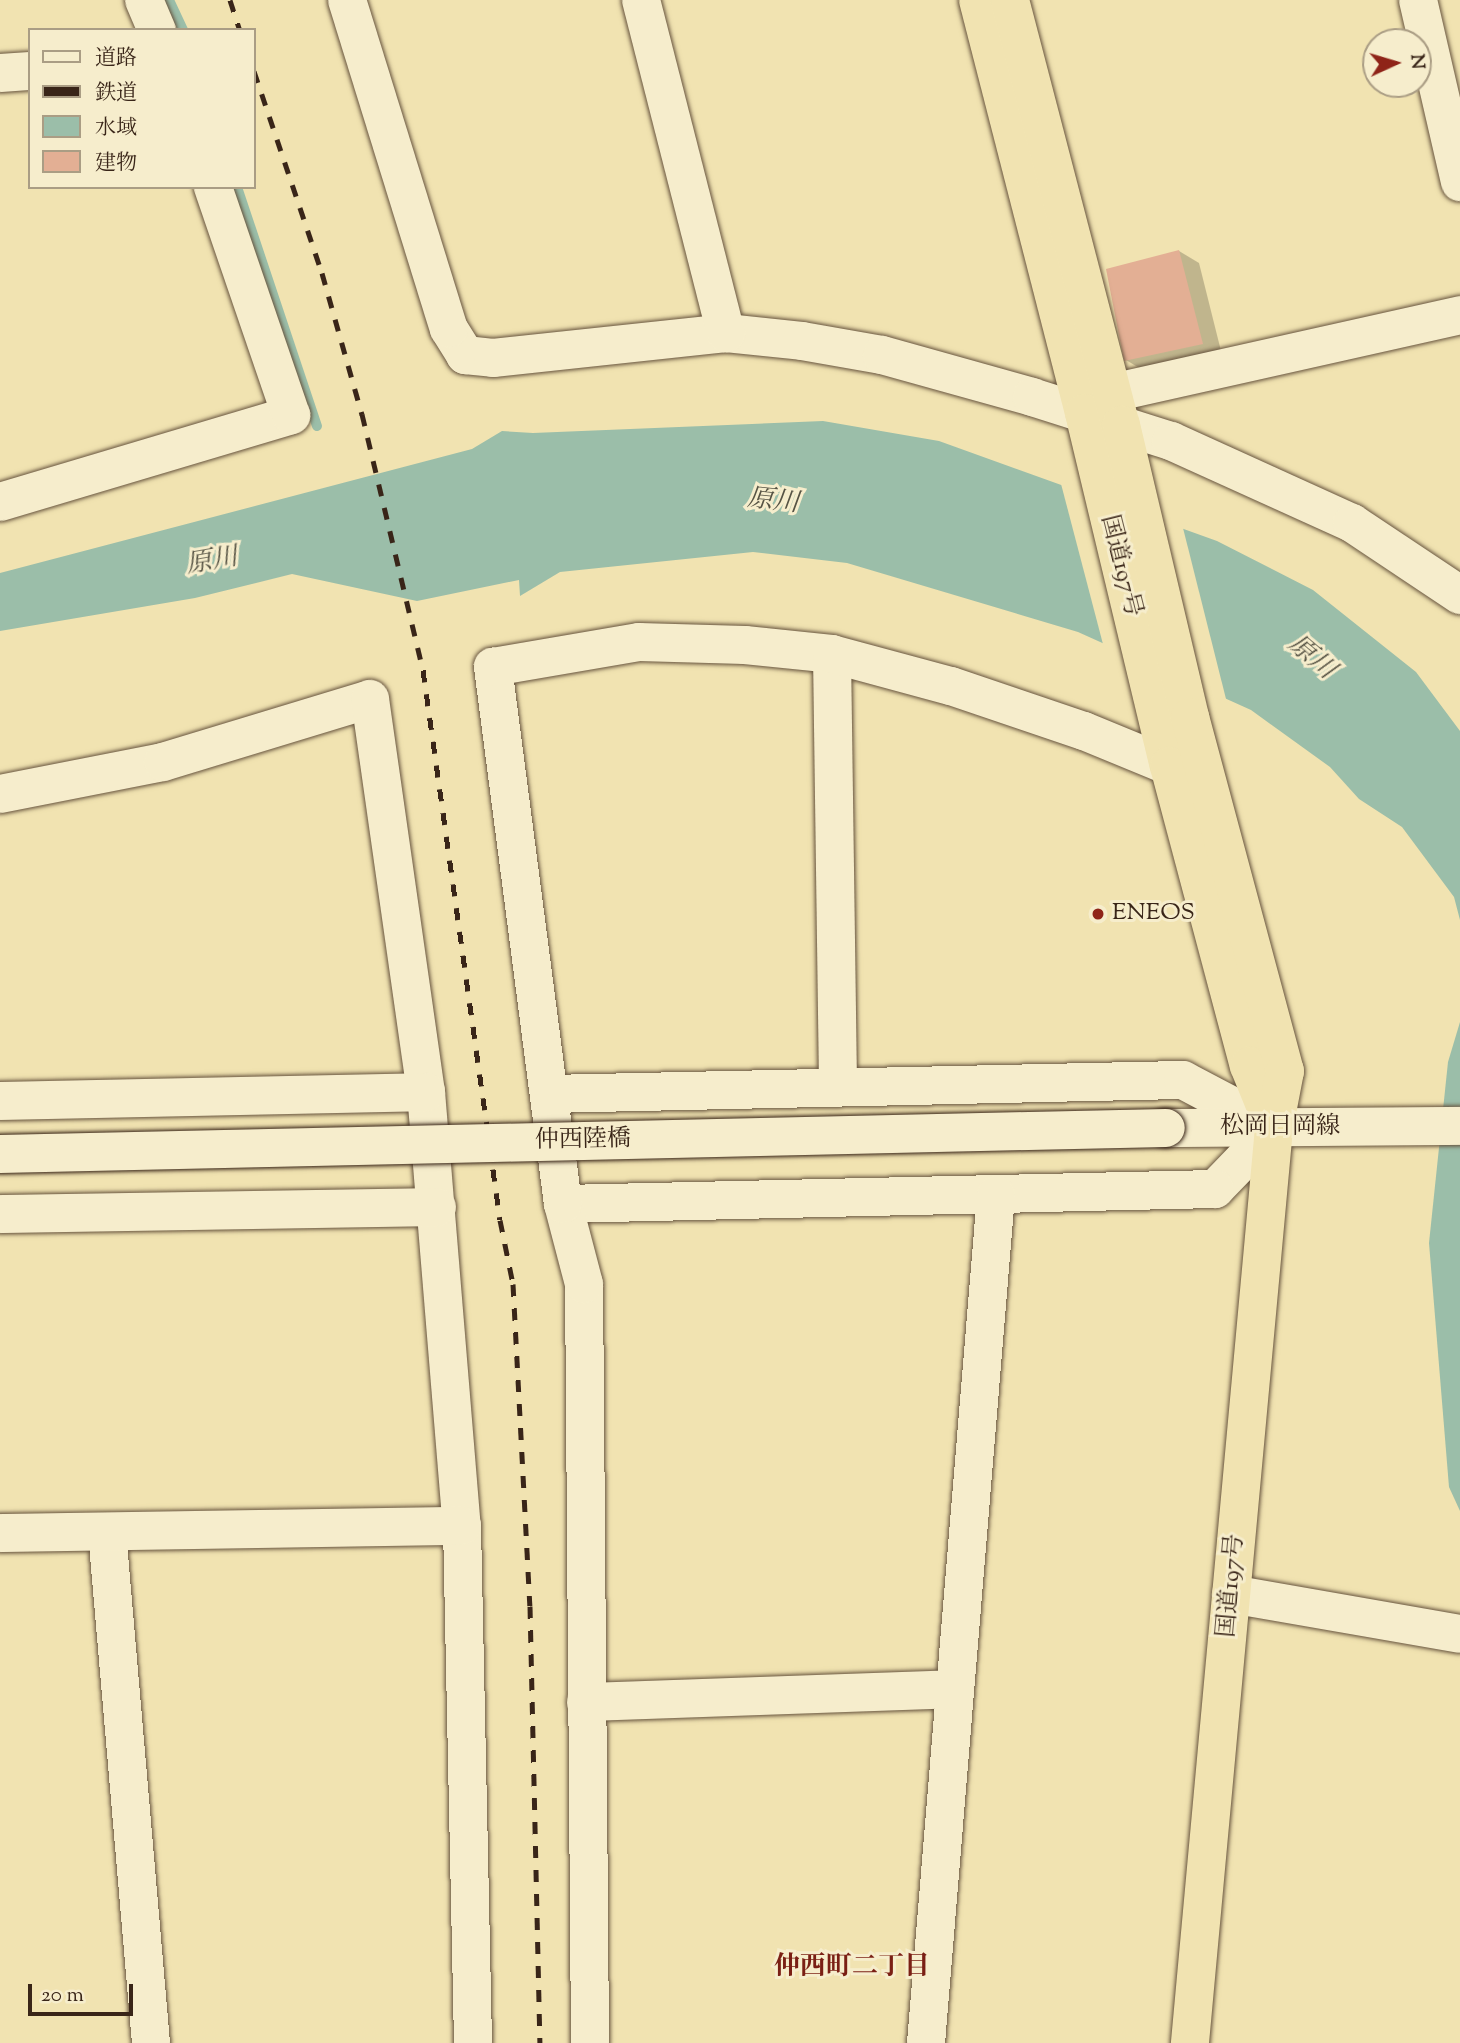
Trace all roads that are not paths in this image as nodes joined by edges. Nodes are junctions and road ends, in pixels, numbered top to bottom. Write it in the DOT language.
graph roads {
  1 [pos="144,0"];
  2 [pos="347,0"];
  3 [pos="641,0"];
  4 [pos="978,0"];
  5 [pos="1010,0"];
  6 [pos="1418,0"];
  7 [pos="156,28"];
  8 [pos="28,71"];
  9 [pos="0,73"];
  10 [pos="1460,182"];
  11 [pos="215,189"];
  12 [pos="1460,315"];
  13 [pos="726,333"];
  14 [pos="1107,429"];
  15 [pos="0,502"];
  16 [pos="1460,596"];
  17 [pos="832,654"];
  18 [pos="1169,766"];
  19 [pos="0,794"];
  20 [pos="838,1085"];
  21 [pos="426,1092"];
  22 [pos="549,1094"];
  23 [pos="0,1101"];
  24 [pos="1460,1126"];
  25 [pos="1166,1128"];
  26 [pos="1274,1128"];
  27 [pos="0,1154"];
  28 [pos="996,1195"];
  29 [pos="563,1204"];
  30 [pos="437,1208"];
  31 [pos="0,1214"];
  32 [pos="462,1526"];
  33 [pos="107,1532"];
  34 [pos="0,1533"];
  35 [pos="1231,1594"];
  36 [pos="1460,1634"];
  37 [pos="955,1689"];
  38 [pos="586,1702"];
  39 [pos="151,2043"];
  40 [pos="473,2043"];
  41 [pos="590,2043"];
  42 [pos="926,2043"];
  43 [pos="1190,2043"];
  1 -- 7 [label="street"];
  2 -- 13 [label="street"];
  3 -- 13 [label="street"];
  4 -- 14 [label="highway, 国道197号"];
  5 -- 14 [label="highway, 国道197号"];
  6 -- 10 [label="street"];
  8 -- 9 [label="street"];
  11 -- 15 [label="street"];
  12 -- 14 [label="street"];
  13 -- 14 [label="street"];
  14 -- 16 [label="street"];
  14 -- 18 [label="highway, 国道197号"];
  14 -- 26 [label="highway, 国道197号"];
  17 -- 18 [label="street"];
  17 -- 20 [label="street"];
  17 -- 22 [label="street"];
  18 -- 26 [label="highway, 国道197号"];
  19 -- 21 [label="street"];
  20 -- 22 [label="street"];
  20 -- 26 [label="street"];
  21 -- 23 [label="street"];
  21 -- 30 [label="street"];
  22 -- 29 [label="street"];
  24 -- 26 [label="street, 松岡日岡線"];
  25 -- 26 [label="street, 松岡日岡線"];
  25 -- 27 [label="street, 仲西陸橋, bridge"];
  26 -- 28 [label="street"];
  26 -- 35 [label="highway, 国道197号"];
  28 -- 29 [label="street"];
  28 -- 37 [label="street"];
  29 -- 38 [label="street"];
  30 -- 31 [label="street"];
  30 -- 32 [label="street"];
  32 -- 33 [label="street"];
  32 -- 40 [label="street"];
  33 -- 34 [label="street"];
  33 -- 39 [label="street"];
  35 -- 36 [label="street"];
  35 -- 43 [label="highway, 国道197号"];
  37 -- 38 [label="street"];
  37 -- 42 [label="street"];
  38 -- 41 [label="street"];
}
